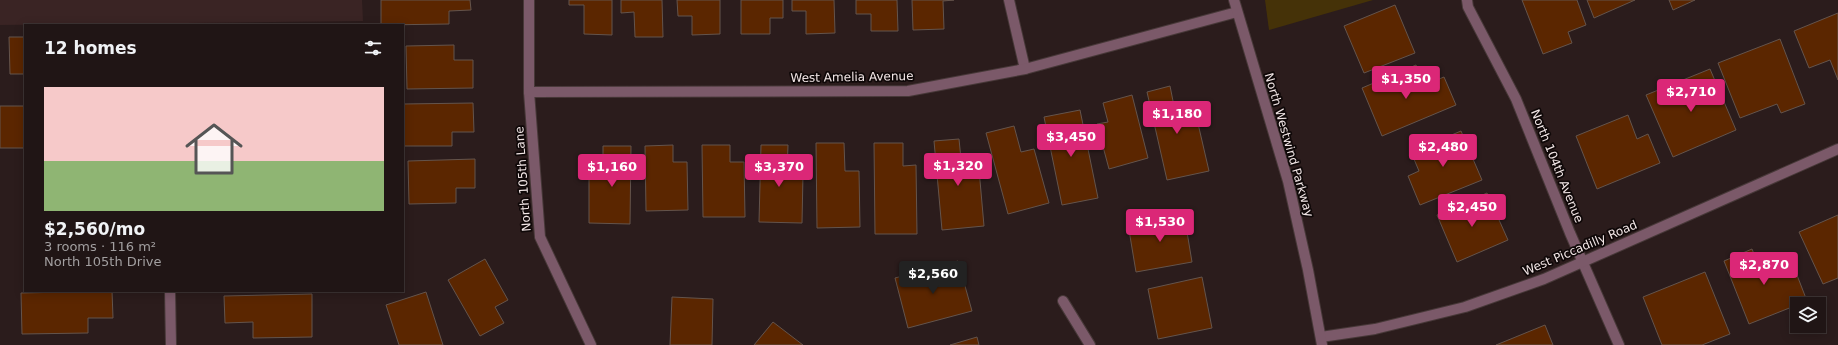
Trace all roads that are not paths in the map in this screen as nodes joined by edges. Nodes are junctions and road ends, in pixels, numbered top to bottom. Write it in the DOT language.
graph roads {
  1 [pos="529,0"];
  2 [pos="1009,0"];
  3 [pos="1234,0"];
  4 [pos="1467,0"];
  5 [pos="1237,12"];
  6 [pos="1024,69"];
  7 [pos="530,92"];
  8 [pos="1838,149"];
  9 [pos="1583,262"];
  10 [pos="170,292"];
  11 [pos="1063,301"];
  12 [pos="1321,341"];
  13 [pos="589,342"];
  14 [pos="171,345"];
  15 [pos="579,345"];
  16 [pos="1090,345"];
  17 [pos="1619,345"];
  1 -- 7 [label="street, North 105th Lane"];
  2 -- 6 [label="street"];
  3 -- 5 [label="street, North Westwind Parkway"];
  4 -- 9 [label="street, North 104th Avenue"];
  5 -- 6 [label="street, West Amelia Avenue"];
  5 -- 12 [label="street, North Westwind Parkway"];
  6 -- 7 [label="street, West Amelia Avenue"];
  7 -- 13 [label="street, North 105th Lane"];
  8 -- 9 [label="street, West Piccadilly Road"];
  9 -- 12 [label="street, West Piccadilly Road"];
  9 -- 17 [label="street, North 104th Avenue"];
  10 -- 14 [label="street"];
  11 -- 16 [label="street"];
  13 -- 15 [label="street"];
}
